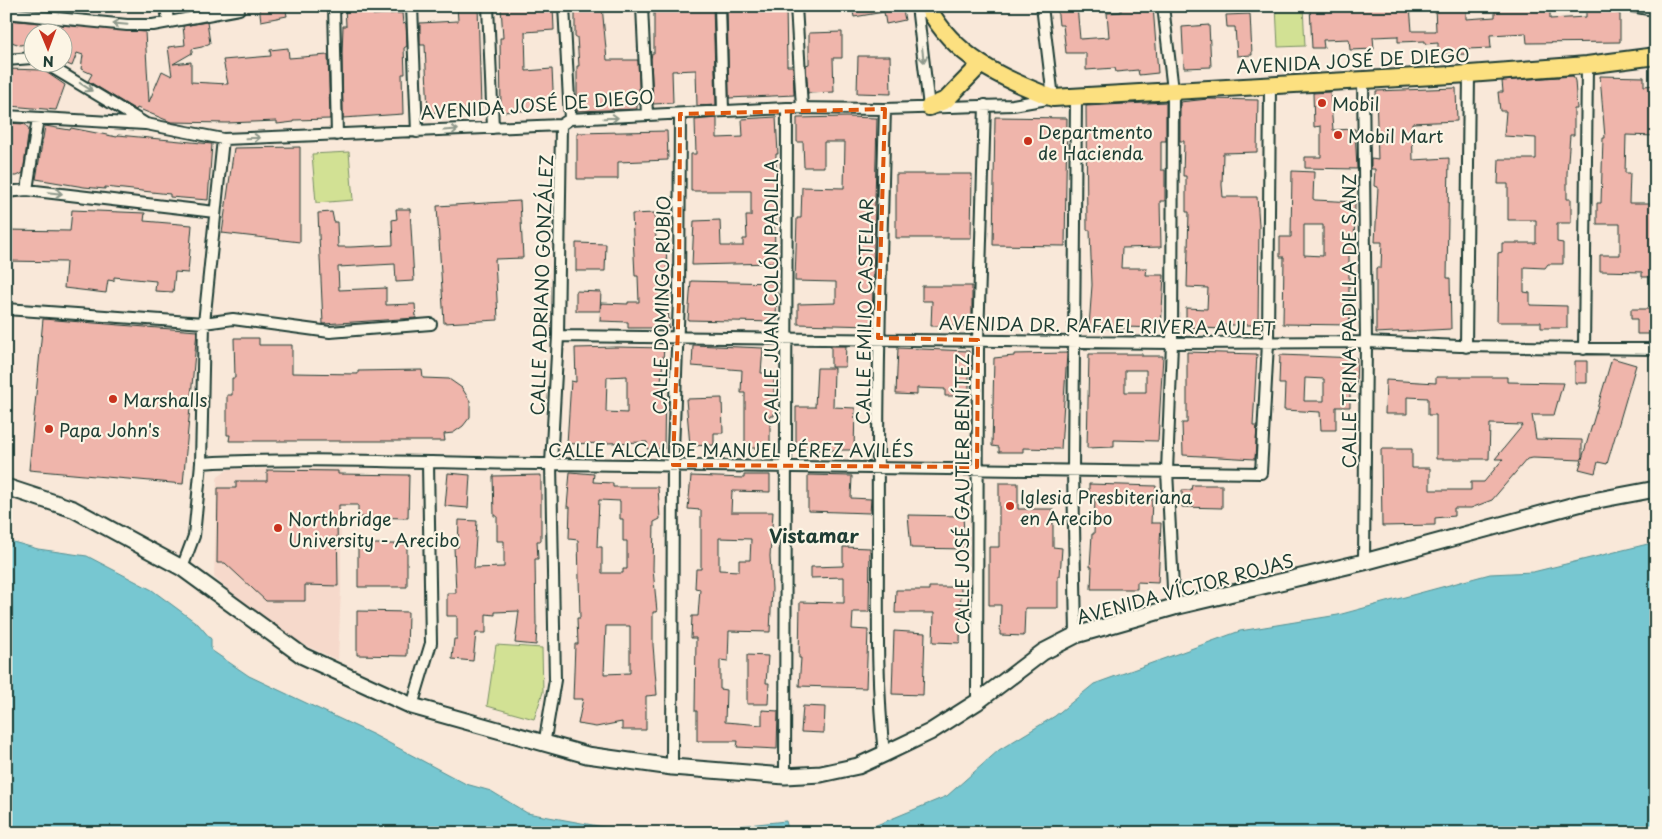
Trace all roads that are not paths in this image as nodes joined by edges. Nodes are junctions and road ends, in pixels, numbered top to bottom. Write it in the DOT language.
graph roads {
  1 [pos="166,6"];
  2 [pos="334,6"];
  3 [pos="412,6"];
  4 [pos="488,6"];
  5 [pos="564,6"];
  6 [pos="642,6"];
  7 [pos="720,6"];
  8 [pos="796,6"];
  9 [pos="917,6"];
  10 [pos="927,6"];
  11 [pos="1042,6"];
  12 [pos="1163,6"];
  13 [pos="1617,6"];
  14 [pos="239,9"];
  15 [pos="6,13"];
  16 [pos="1656,13"];
  17 [pos="168,21"];
  18 [pos="1656,56"];
  19 [pos="22,59"];
  20 [pos="6,60"];
  21 [pos="980,65"];
  22 [pos="1587,65"];
  23 [pos="60,72"];
  24 [pos="1469,74"];
  25 [pos="1363,80"];
  26 [pos="1270,85"];
  27 [pos="1174,90"];
  28 [pos="1053,98"];
  29 [pos="1076,98"];
  30 [pos="985,105"];
  31 [pos="787,108"];
  32 [pos="802,108"];
  33 [pos="929,108"];
  34 [pos="885,109"];
  35 [pos="724,111"];
  36 [pos="680,114"];
  37 [pos="648,115"];
  38 [pos="6,116"];
  39 [pos="38,118"];
  40 [pos="565,122"];
  41 [pos="146,124"];
  42 [pos="493,128"];
  43 [pos="417,132"];
  44 [pos="337,136"];
  45 [pos="223,139"];
  46 [pos="27,190"];
  47 [pos="6,192"];
  48 [pos="215,212"];
  49 [pos="6,309"];
  50 [pos="204,323"];
  51 [pos="431,324"];
  52 [pos="558,336"];
  53 [pos="678,337"];
  54 [pos="787,338"];
  55 [pos="878,338"];
  56 [pos="978,340"];
  57 [pos="1074,341"];
  58 [pos="1366,342"];
  59 [pos="1172,343"];
  60 [pos="1268,343"];
  61 [pos="1466,346"];
  62 [pos="1584,348"];
  63 [pos="1656,349"];
  64 [pos="201,463"];
  65 [pos="428,463"];
  66 [pos="551,464"];
  67 [pos="785,464"];
  68 [pos="673,465"];
  69 [pos="977,467"];
  70 [pos="878,468"];
  71 [pos="1073,470"];
  72 [pos="1167,471"];
  73 [pos="6,487"];
  74 [pos="1656,489"];
  75 [pos="1364,562"];
  76 [pos="182,568"];
  77 [pos="1174,607"];
  78 [pos="1076,635"];
  79 [pos="976,702"];
  80 [pos="412,706"];
  81 [pos="544,745"];
  82 [pos="884,754"];
  83 [pos="672,767"];
  84 [pos="785,776"];
  1 -- 17 [label="street"];
  2 -- 44 [label="street"];
  3 -- 43 [label="street"];
  4 -- 42 [label="street"];
  5 -- 40 [label="street, CALLE ADRIANO GONZÁLEZ"];
  6 -- 37 [label="street"];
  7 -- 35 [label="street"];
  8 -- 32 [label="street"];
  9 -- 33 [label="street, one-way"];
  10 -- 21 [label="main road, AVENIDA JOSÉ DE DIEGO"];
  11 -- 28 [label="street"];
  12 -- 27 [label="street"];
  13 -- 16 [label="lane"];
  14 -- 17 [label="street"];
  17 -- 15 [label="street, one-way"];
  18 -- 22 [label="main road, AVENIDA JOSÉ DE DIEGO"];
  19 -- 20 [label="street"];
  21 -- 28 [label="main road, AVENIDA JOSÉ DE DIEGO"];
  21 -- 33 [label="main road"];
  22 -- 24 [label="main road, AVENIDA JOSÉ DE DIEGO"];
  22 -- 62 [label="street"];
  23 -- 41 [label="street, AVENIDA JOSÉ DE DIEGO, one-way"];
  24 -- 25 [label="main road, AVENIDA JOSÉ DE DIEGO"];
  24 -- 61 [label="street"];
  25 -- 26 [label="main road, AVENIDA JOSÉ DE DIEGO"];
  25 -- 58 [label="street, CALLE TRINA PADILLA DE SANZ"];
  26 -- 27 [label="main road, AVENIDA JOSÉ DE DIEGO"];
  26 -- 60 [label="street"];
  27 -- 29 [label="main road, AVENIDA JOSÉ DE DIEGO"];
  27 -- 59 [label="street"];
  28 -- 29 [label="main road, AVENIDA JOSÉ DE DIEGO"];
  28 -- 30 [label="street, AVENIDA JOSÉ DE DIEGO"];
  29 -- 57 [label="street"];
  30 -- 33 [label="street, AVENIDA JOSÉ DE DIEGO"];
  30 -- 56 [label="street, CALLE JOSÉ GAUTIER BENÍTEZ"];
  31 -- 32 [label="street, AVENIDA JOSÉ DE DIEGO"];
  31 -- 35 [label="street, AVENIDA JOSÉ DE DIEGO"];
  31 -- 54 [label="street, CALLE JUAN COLÓN PADILLA"];
  32 -- 34 [label="street, AVENIDA JOSÉ DE DIEGO"];
  33 -- 34 [label="street, AVENIDA JOSÉ DE DIEGO"];
  34 -- 55 [label="street, CALLE EMILIO CASTELAR"];
  35 -- 36 [label="street, AVENIDA JOSÉ DE DIEGO"];
  36 -- 37 [label="street, AVENIDA JOSÉ DE DIEGO"];
  36 -- 53 [label="street, CALLE DOMINGO RUBIO"];
  40 -- 37 [label="street, AVENIDA JOSÉ DE DIEGO, one-way"];
  38 -- 39 [label="street"];
  39 -- 41 [label="street"];
  39 -- 46 [label="street"];
  40 -- 42 [label="street, AVENIDA JOSÉ DE DIEGO"];
  40 -- 52 [label="street, CALLE ADRIANO GONZÁLEZ"];
  41 -- 45 [label="street, AVENIDA JOSÉ DE DIEGO"];
  43 -- 42 [label="street, AVENIDA JOSÉ DE DIEGO, one-way"];
  43 -- 44 [label="street, AVENIDA JOSÉ DE DIEGO"];
  45 -- 44 [label="street, AVENIDA JOSÉ DE DIEGO, one-way"];
  45 -- 48 [label="street"];
  46 -- 47 [label="street"];
  46 -- 48 [label="street, one-way"];
  48 -- 50 [label="street"];
  49 -- 50 [label="street"];
  50 -- 51 [label="street"];
  50 -- 64 [label="street"];
  52 -- 53 [label="street, AVENIDA DR. RAFAEL RIVERA AULET"];
  52 -- 66 [label="street, CALLE ADRIANO GONZÁLEZ"];
  53 -- 54 [label="street, AVENIDA DR. RAFAEL RIVERA AULET"];
  53 -- 68 [label="street, CALLE DOMINGO RUBIO"];
  54 -- 55 [label="street, AVENIDA DR. RAFAEL RIVERA AULET"];
  54 -- 67 [label="street, CALLE JUAN COLÓN PADILLA"];
  55 -- 56 [label="street, AVENIDA DR. RAFAEL RIVERA AULET"];
  55 -- 70 [label="street, CALLE EMILIO CASTELAR"];
  56 -- 57 [label="street, AVENIDA DR. RAFAEL RIVERA AULET"];
  56 -- 69 [label="street, CALLE JOSÉ GAUTIER BENÍTEZ"];
  57 -- 59 [label="street, AVENIDA DR. RAFAEL RIVERA AULET"];
  57 -- 71 [label="street"];
  58 -- 60 [label="street, AVENIDA DR. RAFAEL RIVERA AULET"];
  58 -- 61 [label="street, AVENIDA DR. RAFAEL RIVERA AULET"];
  58 -- 75 [label="street, CALLE TRINA PADILLA DE SANZ"];
  59 -- 60 [label="street, AVENIDA DR. RAFAEL RIVERA AULET"];
  59 -- 72 [label="street"];
  60 -- 72 [label="street, CALLE ALCALDE MANUEL PÉREZ AVILÉS"];
  61 -- 62 [label="street, AVENIDA DR. RAFAEL RIVERA AULET"];
  62 -- 63 [label="street, AVENIDA DR. RAFAEL RIVERA AULET"];
  64 -- 65 [label="street, CALLE ALCALDE MANUEL PÉREZ AVILÉS"];
  64 -- 76 [label="street"];
  65 -- 66 [label="street, CALLE ALCALDE MANUEL PÉREZ AVILÉS"];
  65 -- 80 [label="street"];
  66 -- 68 [label="street, CALLE ALCALDE MANUEL PÉREZ AVILÉS"];
  66 -- 81 [label="street, CALLE ADRIANO GONZÁLEZ"];
  67 -- 68 [label="street, CALLE ALCALDE MANUEL PÉREZ AVILÉS"];
  67 -- 70 [label="street, CALLE ALCALDE MANUEL PÉREZ AVILÉS"];
  67 -- 84 [label="street, CALLE JUAN COLÓN PADILLA"];
  68 -- 83 [label="street, CALLE DOMINGO RUBIO"];
  69 -- 70 [label="street, CALLE ALCALDE MANUEL PÉREZ AVILÉS"];
  69 -- 71 [label="street, CALLE ALCALDE MANUEL PÉREZ AVILÉS"];
  69 -- 79 [label="street, CALLE JOSÉ GAUTIER BENÍTEZ"];
  70 -- 82 [label="street, CALLE EMILIO CASTELAR"];
  71 -- 72 [label="street, CALLE ALCALDE MANUEL PÉREZ AVILÉS"];
  71 -- 78 [label="street"];
  72 -- 77 [label="street"];
  73 -- 76 [label="street, AVENIDA VÍCTOR ROJAS"];
  74 -- 75 [label="street, AVENIDA VÍCTOR ROJAS"];
  75 -- 77 [label="street, AVENIDA VÍCTOR ROJAS"];
  76 -- 80 [label="street, AVENIDA VÍCTOR ROJAS"];
  77 -- 78 [label="street, AVENIDA VÍCTOR ROJAS"];
  78 -- 79 [label="street, AVENIDA VÍCTOR ROJAS"];
  79 -- 82 [label="street, AVENIDA VÍCTOR ROJAS"];
  80 -- 81 [label="street, AVENIDA VÍCTOR ROJAS"];
  81 -- 83 [label="street, AVENIDA VÍCTOR ROJAS"];
  82 -- 84 [label="street, AVENIDA VÍCTOR ROJAS"];
  83 -- 84 [label="street, AVENIDA VÍCTOR ROJAS"];
}
